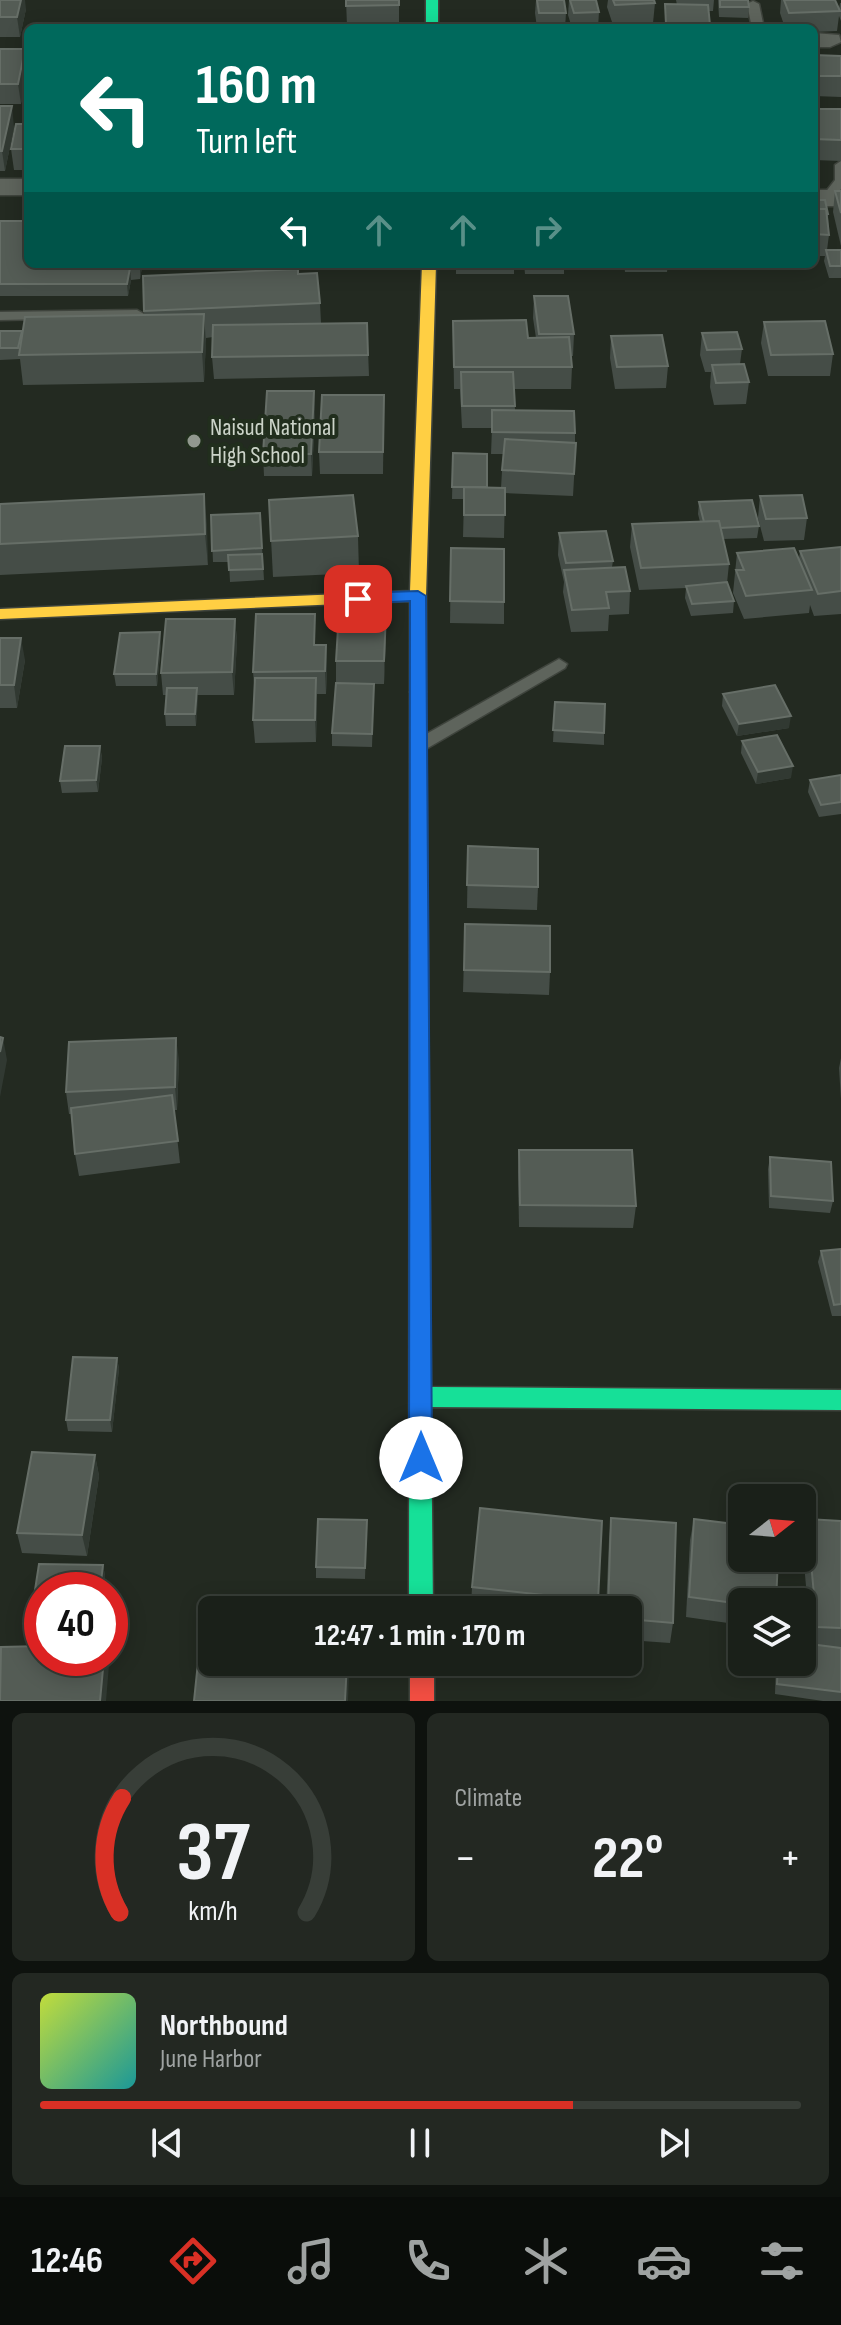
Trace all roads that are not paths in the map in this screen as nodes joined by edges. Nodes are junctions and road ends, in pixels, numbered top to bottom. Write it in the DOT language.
graph roads {
  1 [pos="432,0"];
  2 [pos="753,4"];
  3 [pos="432,24"];
  4 [pos="757,24"];
  5 [pos="24,56"];
  6 [pos="0,57"];
  7 [pos="841,165"];
  8 [pos="0,187"];
  9 [pos="24,187"];
  10 [pos="828,198"];
  11 [pos="429,268"];
  12 [pos="137,314"];
  13 [pos="0,316"];
  14 [pos="418,596"];
  15 [pos="0,614"];
  16 [pos="559,664"];
  17 [pos="419,746"];
  18 [pos="421,1397"];
  19 [pos="841,1400"];
  20 [pos="421,1596"];
  21 [pos="422,1676"];
  22 [pos="422,1701"];
  1 -- 3 [label="street"];
  2 -- 4 [label="lane"];
  5 -- 6 [label="lane"];
  7 -- 10 [label="lane"];
  8 -- 9 [label="street"];
  11 -- 14 [label="street"];
  12 -- 13 [label="lane"];
  14 -- 15 [label="street"];
  14 -- 17 [label="street"];
  16 -- 17 [label="lane"];
  17 -- 18 [label="street"];
  18 -- 19 [label="street"];
  18 -- 20 [label="street"];
  21 -- 22 [label="street"];
}
